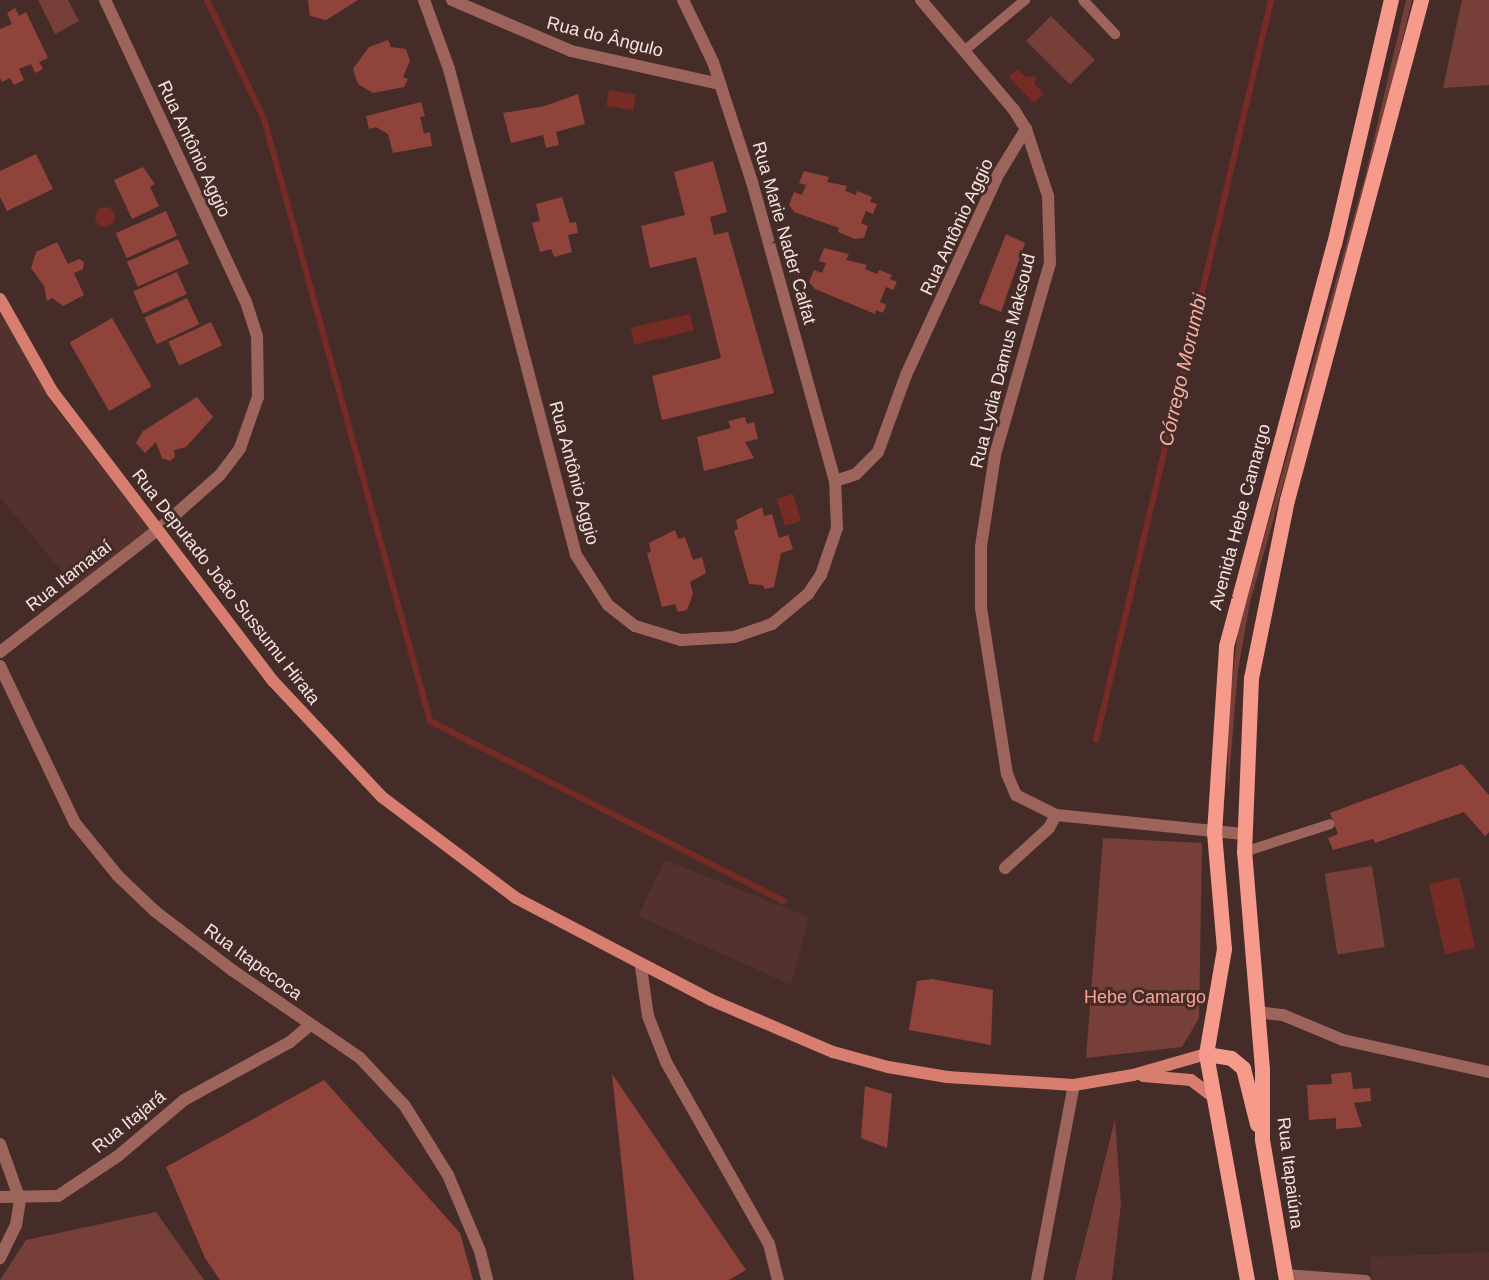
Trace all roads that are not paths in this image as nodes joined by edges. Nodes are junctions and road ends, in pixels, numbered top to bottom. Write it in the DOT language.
graph roads {
  1 [pos="105,0"];
  2 [pos="424,0"];
  3 [pos="452,0"];
  4 [pos="683,0"];
  5 [pos="921,0"];
  6 [pos="1025,0"];
  7 [pos="1083,0"];
  8 [pos="1391,0"];
  9 [pos="1421,0"];
  10 [pos="1115,34"];
  11 [pos="964,51"];
  12 [pos="720,84"];
  13 [pos="1026,129"];
  14 [pos="0,299"];
  15 [pos="835,481"];
  16 [pos="160,528"];
  17 [pos="0,652"];
  18 [pos="0,666"];
  19 [pos="1056,815"];
  20 [pos="1330,824"];
  21 [pos="1214,833"];
  22 [pos="1243,834"];
  23 [pos="1244,852"];
  24 [pos="1005,868"];
  25 [pos="641,968"];
  26 [pos="1257,1012"];
  27 [pos="309,1026"];
  28 [pos="1206,1054"];
  29 [pos="1489,1072"];
  30 [pos="1133,1075"];
  31 [pos="1074,1084"];
  32 [pos="1212,1096"];
  33 [pos="1263,1139"];
  34 [pos="0,1144"];
  35 [pos="0,1197"];
  36 [pos="20,1200"];
  37 [pos="0,1258"];
  38 [pos="1286,1277"];
  39 [pos="487,1280"];
  40 [pos="778,1280"];
  41 [pos="1037,1280"];
  42 [pos="1247,1280"];
  43 [pos="1365,1280"];
  1 -- 16 [label="street, Rua Antônio Aggio"];
  2 -- 15 [label="street, Rua Antônio Aggio"];
  3 -- 12 [label="street, Rua do Ângulo"];
  4 -- 12 [label="street, Rua Marie Nader Calfat"];
  5 -- 11 [label="street, Rua Lydia Damus Maksoud"];
  6 -- 11 [label="lane"];
  7 -- 10 [label="lane"];
  8 -- 21 [label="main road, Avenida Hebe Camargo"];
  9 -- 22 [label="main road"];
  11 -- 13 [label="street, Rua Lydia Damus Maksoud"];
  12 -- 15 [label="street, Rua Marie Nader Calfat"];
  13 -- 15 [label="street, Rua Antônio Aggio"];
  13 -- 19 [label="street, Rua Lydia Damus Maksoud"];
  14 -- 16 [label="main road, Rua Deputado João Sussumu Hirata"];
  16 -- 17 [label="street, Rua Itamataí"];
  16 -- 25 [label="main road, Rua Deputado João Sussumu Hirata"];
  18 -- 27 [label="street, Rua Itapecoca"];
  19 -- 21 [label="street"];
  19 -- 24 [label="street"];
  20 -- 23 [label="lane"];
  21 -- 22 [label="street"];
  21 -- 28 [label="main road, Avenida Hebe Camargo"];
  22 -- 23 [label="main road"];
  23 -- 26 [label="main road"];
  25 -- 31 [label="main road, Rua Deputado João Sussumu Hirata"];
  25 -- 40 [label="street"];
  26 -- 29 [label="street"];
  26 -- 33 [label="main road, Rua Itapaiúna"];
  27 -- 36 [label="street, Rua Itajará"];
  27 -- 39 [label="street, Rua Itapecoca"];
  28 -- 30 [label="main road, Rua Deputado João Sussumu Hirata"];
  28 -- 32 [label="main road"];
  28 -- 33 [label="main road"];
  30 -- 31 [label="main road, Rua Deputado João Sussumu Hirata"];
  30 -- 32 [label="main road, Rua Deputado João Sussumu Hirata"];
  31 -- 41 [label="street"];
  32 -- 42 [label="main road"];
  33 -- 38 [label="main road, Rua Itapaiúna"];
  34 -- 36 [label="street"];
  35 -- 36 [label="street, Rua Itajará"];
  36 -- 37 [label="street"];
  38 -- 43 [label="lane"];
}
